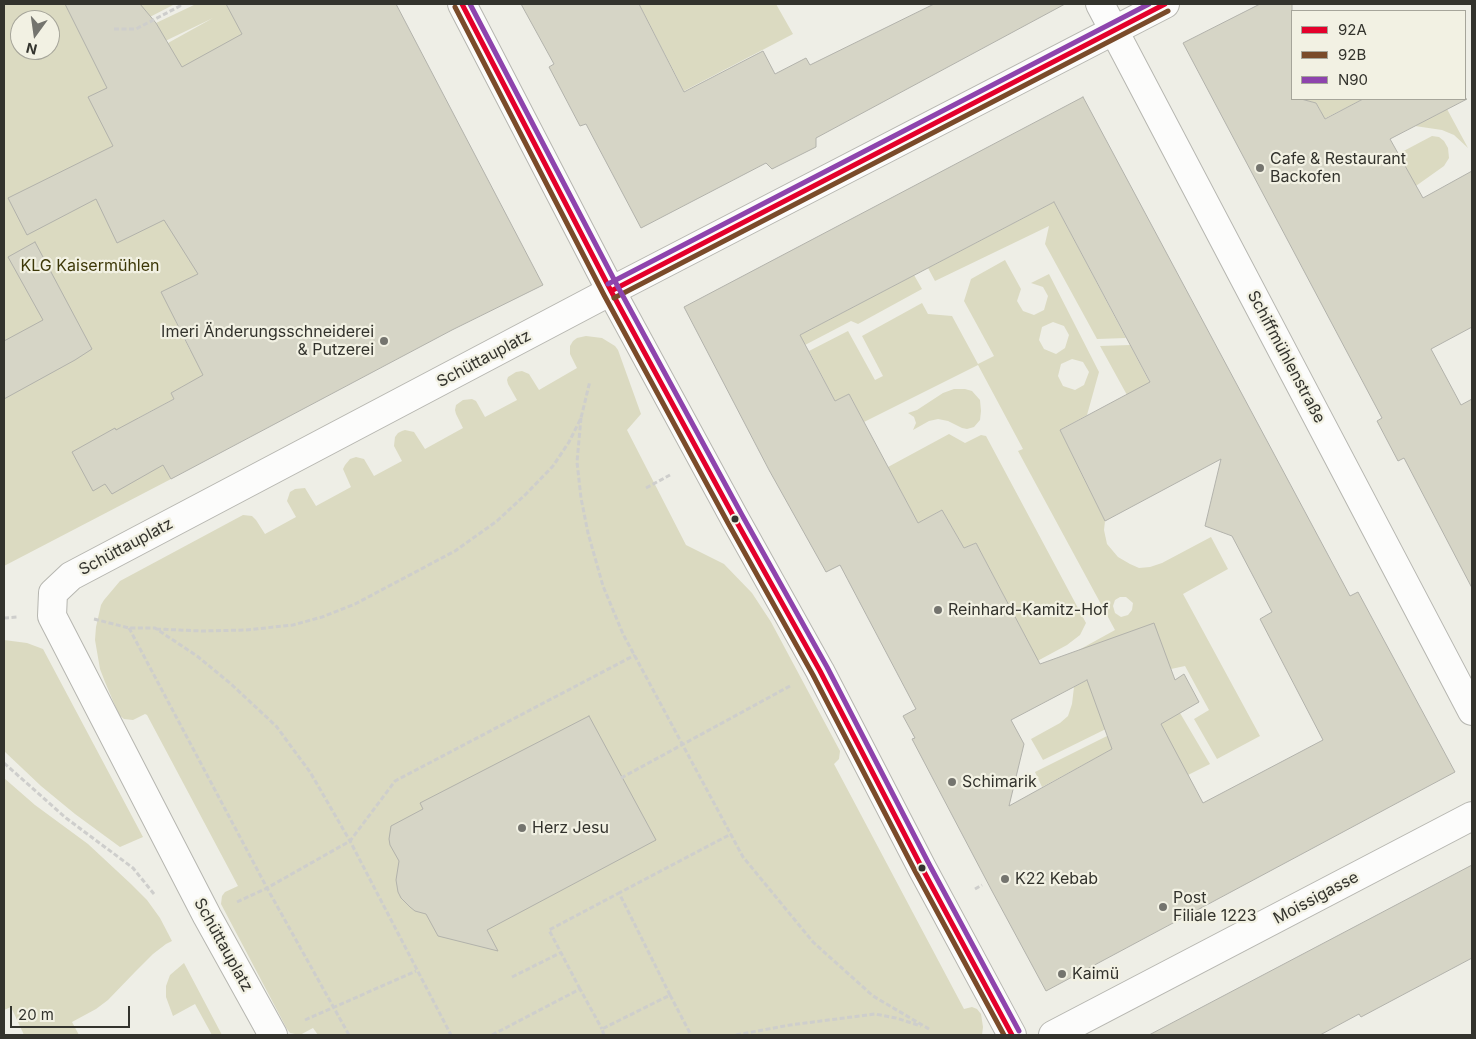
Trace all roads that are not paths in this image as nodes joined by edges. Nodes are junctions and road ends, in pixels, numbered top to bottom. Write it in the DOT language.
graph roads {
  1 [pos="462,4"];
  2 [pos="1100,4"];
  3 [pos="1165,4"];
  4 [pos="1114,30"];
  5 [pos="611,292"];
  6 [pos="1472,711"];
  7 [pos="1472,816"];
  8 [pos="273,1035"];
  9 [pos="1012,1035"];
  10 [pos="1054,1035"];
  1 -- 5 [label="street"];
  2 -- 4 [label="street, Schiffmühlenstraße"];
  3 -- 4 [label="street, Schüttauplatz"];
  4 -- 5 [label="street, Schüttauplatz"];
  4 -- 6 [label="street, Schiffmühlenstraße"];
  5 -- 8 [label="street, Schüttauplatz"];
  5 -- 9 [label="street"];
  7 -- 10 [label="street, Moissigasse"];
}
